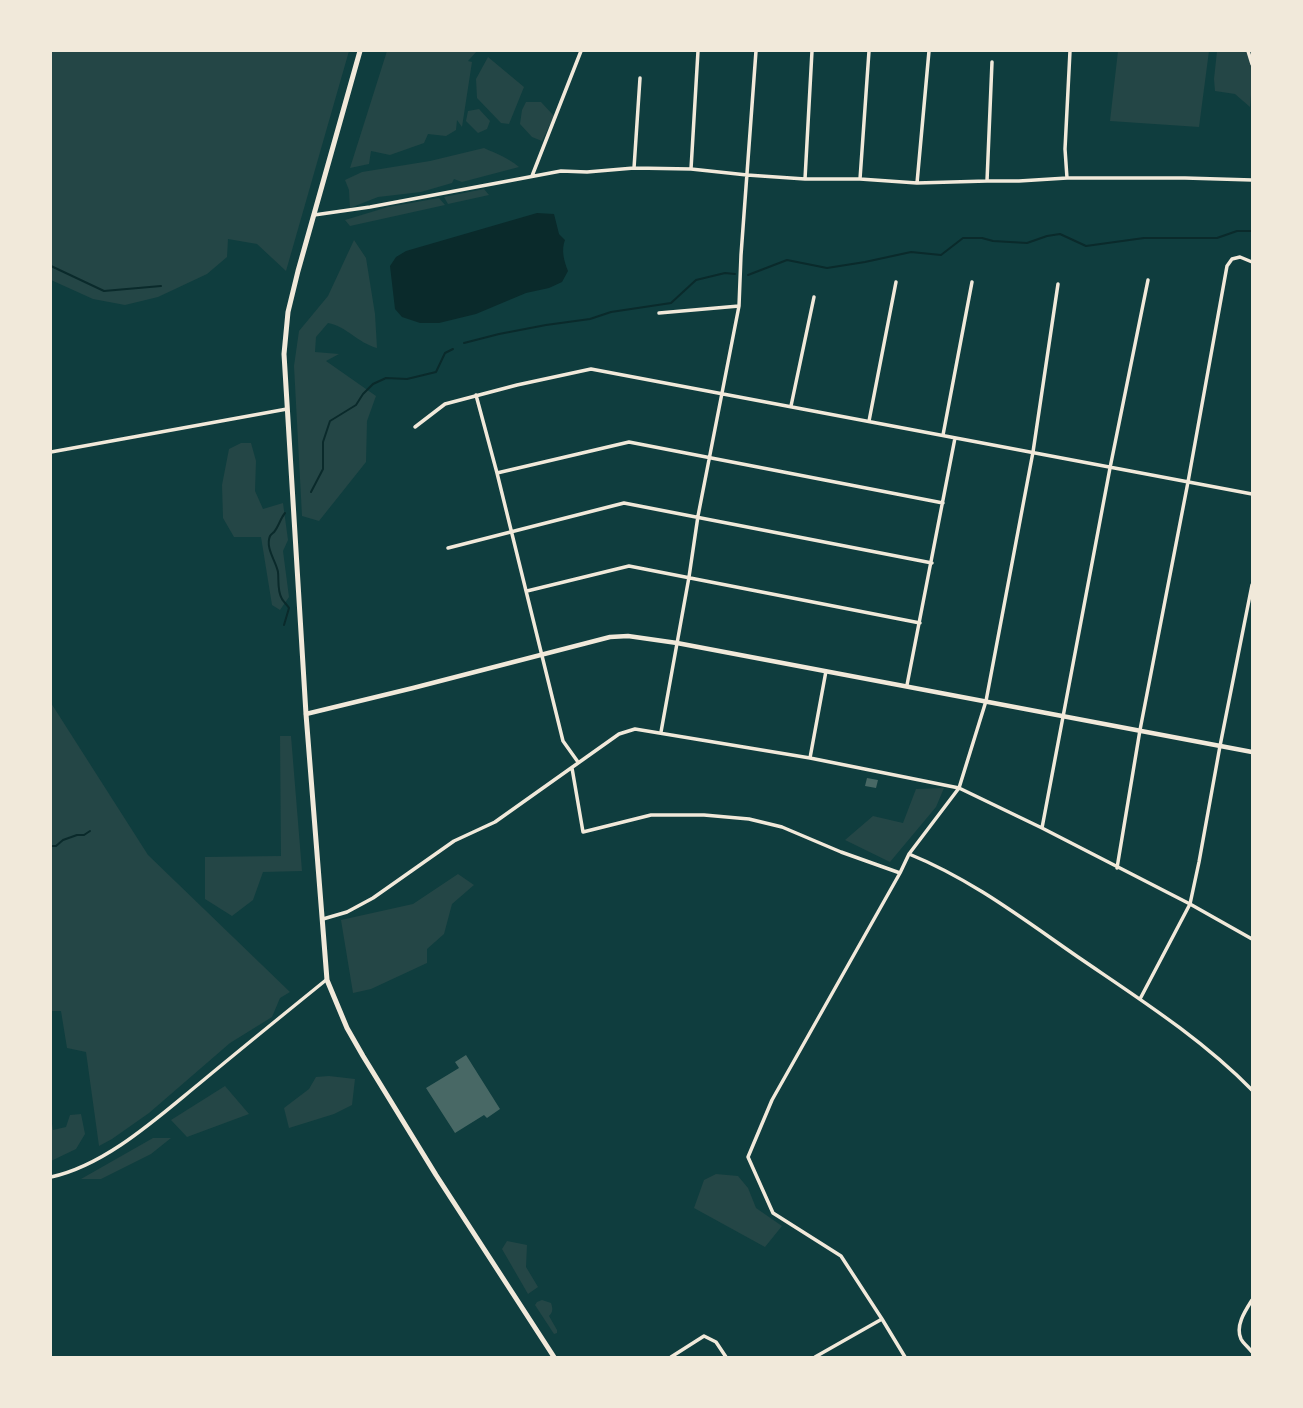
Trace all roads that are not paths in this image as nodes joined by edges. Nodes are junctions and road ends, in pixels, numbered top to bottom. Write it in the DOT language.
graph roads {
  1 [pos="360,51"];
  2 [pos="581,51"];
  3 [pos="698,51"];
  4 [pos="756,51"];
  5 [pos="812,51"];
  6 [pos="869,51"];
  7 [pos="929,51"];
  8 [pos="1070,51"];
  9 [pos="1248,51"];
  10 [pos="992,62"];
  11 [pos="1252,64"];
  12 [pos="640,78"];
  13 [pos="634,168"];
  14 [pos="691,169"];
  15 [pos="532,176"];
  16 [pos="747,176"];
  17 [pos="1067,178"];
  18 [pos="805,179"];
  19 [pos="860,179"];
  20 [pos="1252,180"];
  21 [pos="987,181"];
  22 [pos="917,183"];
  23 [pos="314,215"];
  24 [pos="1252,262"];
  25 [pos="1148,280"];
  26 [pos="896,282"];
  27 [pos="972,282"];
  28 [pos="1058,284"];
  29 [pos="814,297"];
  30 [pos="739,306"];
  31 [pos="659,313"];
  32 [pos="723,394"];
  33 [pos="476,395"];
  34 [pos="791,406"];
  35 [pos="287,409"];
  36 [pos="869,421"];
  37 [pos="415,427"];
  38 [pos="943,435"];
  39 [pos="955,438"];
  40 [pos="51,452"];
  41 [pos="1033,452"];
  42 [pos="710,458"];
  43 [pos="1110,468"];
  44 [pos="498,473"];
  45 [pos="1188,482"];
  46 [pos="1252,494"];
  47 [pos="943,503"];
  48 [pos="698,516"];
  49 [pos="511,532"];
  50 [pos="448,548"];
  51 [pos="932,563"];
  52 [pos="689,577"];
  53 [pos="1252,586"];
  54 [pos="527,592"];
  55 [pos="1245,620"];
  56 [pos="1252,622"];
  57 [pos="920,623"];
  58 [pos="677,643"];
  59 [pos="542,655"];
  60 [pos="826,671"];
  61 [pos="907,685"];
  62 [pos="986,701"];
  63 [pos="306,714"];
  64 [pos="1063,715"];
  65 [pos="1140,730"];
  66 [pos="661,732"];
  67 [pos="1220,746"];
  68 [pos="1252,752"];
  69 [pos="810,758"];
  70 [pos="579,762"];
  71 [pos="572,768"];
  72 [pos="959,788"];
  73 [pos="1042,828"];
  74 [pos="909,854"];
  75 [pos="1117,868"];
  76 [pos="900,873"];
  77 [pos="1189,904"];
  78 [pos="321,920"];
  79 [pos="1252,939"];
  80 [pos="327,980"];
  81 [pos="1140,999"];
  82 [pos="1252,1090"];
  83 [pos="51,1177"];
  84 [pos="1252,1300"];
  85 [pos="882,1319"];
  86 [pos="1252,1352"];
  87 [pos="554,1357"];
  88 [pos="671,1357"];
  89 [pos="726,1357"];
  90 [pos="815,1357"];
  91 [pos="905,1357"];
  1 -- 23 [label="main road"];
  2 -- 15 [label="street"];
  3 -- 14 [label="street"];
  4 -- 16 [label="street"];
  5 -- 18 [label="street"];
  6 -- 19 [label="street"];
  7 -- 22 [label="street"];
  8 -- 17 [label="street"];
  9 -- 11 [label="street"];
  10 -- 21 [label="street"];
  12 -- 13 [label="street"];
  13 -- 14 [label="street"];
  13 -- 15 [label="street"];
  14 -- 16 [label="street"];
  15 -- 23 [label="street"];
  16 -- 18 [label="street"];
  16 -- 30 [label="street"];
  17 -- 20 [label="street"];
  17 -- 21 [label="street"];
  18 -- 19 [label="street"];
  19 -- 22 [label="street"];
  21 -- 22 [label="street"];
  23 -- 35 [label="main road"];
  24 -- 45 [label="street"];
  25 -- 43 [label="street"];
  26 -- 36 [label="street"];
  27 -- 38 [label="street"];
  28 -- 41 [label="street"];
  29 -- 34 [label="street"];
  30 -- 31 [label="street"];
  30 -- 32 [label="street"];
  32 -- 33 [label="street"];
  32 -- 34 [label="street"];
  32 -- 42 [label="street"];
  33 -- 37 [label="street"];
  33 -- 44 [label="street"];
  34 -- 36 [label="street"];
  35 -- 40 [label="street"];
  35 -- 63 [label="main road"];
  36 -- 38 [label="street"];
  38 -- 39 [label="street"];
  39 -- 41 [label="street"];
  39 -- 47 [label="street"];
  41 -- 43 [label="street"];
  41 -- 62 [label="street"];
  42 -- 44 [label="street"];
  42 -- 47 [label="street"];
  42 -- 48 [label="street"];
  43 -- 45 [label="street"];
  43 -- 64 [label="street"];
  44 -- 49 [label="street"];
  45 -- 46 [label="street"];
  45 -- 65 [label="street"];
  47 -- 51 [label="street"];
  48 -- 49 [label="street"];
  48 -- 51 [label="street"];
  48 -- 52 [label="street"];
  49 -- 50 [label="street"];
  49 -- 54 [label="street"];
  51 -- 57 [label="street"];
  52 -- 54 [label="street"];
  52 -- 57 [label="street"];
  52 -- 58 [label="street"];
  53 -- 55 [label="street"];
  54 -- 59 [label="street"];
  55 -- 56 [label="street"];
  55 -- 67 [label="street"];
  57 -- 61 [label="street"];
  58 -- 59 [label="main road"];
  58 -- 60 [label="main road"];
  58 -- 66 [label="street"];
  59 -- 63 [label="main road"];
  59 -- 70 [label="street"];
  60 -- 61 [label="main road"];
  60 -- 69 [label="street"];
  61 -- 62 [label="main road"];
  62 -- 64 [label="main road"];
  62 -- 72 [label="street"];
  63 -- 78 [label="main road"];
  64 -- 65 [label="main road"];
  64 -- 73 [label="street"];
  65 -- 67 [label="main road"];
  65 -- 75 [label="street"];
  66 -- 69 [label="street"];
  66 -- 70 [label="street"];
  67 -- 68 [label="main road"];
  67 -- 77 [label="street"];
  69 -- 72 [label="street"];
  70 -- 71 [label="street"];
  71 -- 76 [label="street"];
  71 -- 78 [label="street"];
  72 -- 73 [label="street"];
  72 -- 74 [label="street"];
  73 -- 75 [label="street"];
  74 -- 76 [label="street"];
  74 -- 81 [label="street"];
  75 -- 77 [label="street"];
  76 -- 85 [label="street"];
  77 -- 79 [label="street"];
  77 -- 81 [label="street"];
  78 -- 80 [label="main road"];
  80 -- 83 [label="street"];
  80 -- 87 [label="main road"];
  81 -- 82 [label="street"];
  84 -- 86 [label="street"];
  85 -- 90 [label="street"];
  85 -- 91 [label="street"];
  88 -- 89 [label="street"];
}
